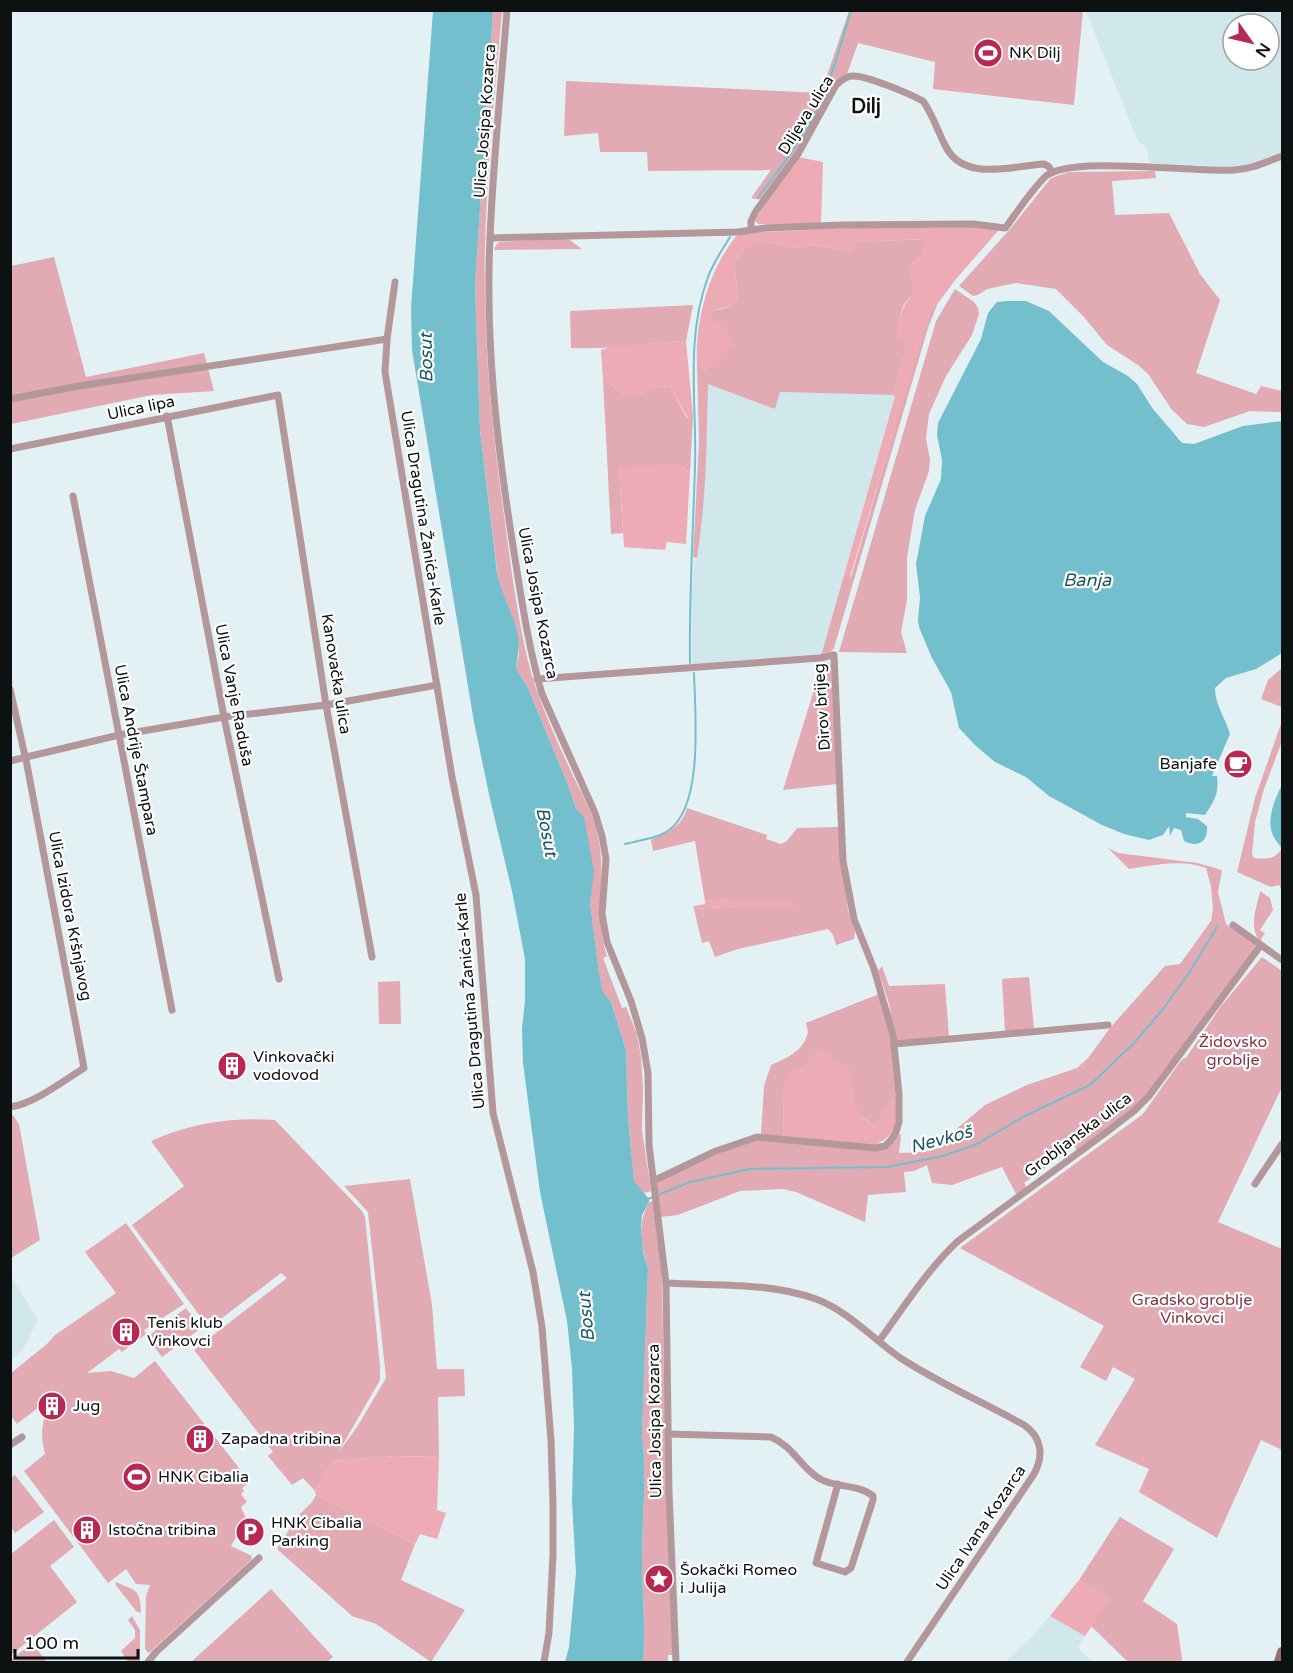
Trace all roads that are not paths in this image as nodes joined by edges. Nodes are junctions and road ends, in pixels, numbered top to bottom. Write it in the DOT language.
graph roads {
  1 [pos="507,10"];
  2 [pos="1282,156"];
  3 [pos="1053,172"];
  4 [pos="751,229"];
  5 [pos="490,238"];
  6 [pos="395,282"];
  7 [pos="387,339"];
  8 [pos="278,395"];
  9 [pos="10,399"];
  10 [pos="167,416"];
  11 [pos="10,449"];
  12 [pos="73,496"];
  13 [pos="537,679"];
  14 [pos="437,685"];
  15 [pos="10,689"];
  16 [pos="326,705"];
  17 [pos="224,717"];
  18 [pos="119,735"];
  19 [pos="26,757"];
  20 [pos="10,760"];
  21 [pos="1233,925"];
  22 [pos="1261,945"];
  23 [pos="372,957"];
  24 [pos="1282,960"];
  25 [pos="279,979"];
  26 [pos="172,1010"];
  27 [pos="1108,1025"];
  28 [pos="894,1044"];
  29 [pos="11,1107"];
  30 [pos="1282,1144"];
  31 [pos="654,1184"];
  32 [pos="1255,1184"];
  33 [pos="666,1283"];
  34 [pos="879,1341"];
  35 [pos="669,1434"];
  36 [pos="22,1437"];
  37 [pos="10,1445"];
  38 [pos="838,1484"];
  39 [pos="259,1558"];
  40 [pos="1282,1652"];
  41 [pos="148,1662"];
  42 [pos="544,1662"];
  43 [pos="676,1662"];
  44 [pos="906,1662"];
  45 [pos="1279,1662"];
  1 -- 5 [label="street, Ulica Josipa Kozarca"];
  2 -- 3 [label="street, Diljeva ulica"];
  3 -- 4 [label="street"];
  3 -- 4 [label="street, Diljeva ulica"];
  4 -- 5 [label="street"];
  5 -- 13 [label="street, Ulica Josipa Kozarca"];
  6 -- 7 [label="street, Ulica Dragutina Žanića-Karle"];
  7 -- 9 [label="street"];
  7 -- 14 [label="street, Ulica Dragutina Žanića-Karle"];
  8 -- 10 [label="street, Ulica lipa"];
  8 -- 16 [label="street, Kanovačka ulica"];
  10 -- 11 [label="street, Ulica lipa"];
  10 -- 17 [label="street, Ulica Vanje Raduša"];
  12 -- 18 [label="street, Ulica Andrije Štampara"];
  13 -- 28 [label="street, Dirov brijeg"];
  13 -- 31 [label="street, Ulica Josipa Kozarca"];
  14 -- 16 [label="street"];
  14 -- 42 [label="street, Ulica Dragutina Žanića-Karle"];
  15 -- 19 [label="street, Ulica Izidora Kršnjavog"];
  16 -- 17 [label="street"];
  16 -- 23 [label="street, Kanovačka ulica"];
  17 -- 18 [label="street"];
  17 -- 25 [label="street, Ulica Vanje Raduša"];
  18 -- 19 [label="street"];
  18 -- 26 [label="street, Ulica Andrije Štampara"];
  19 -- 20 [label="street"];
  19 -- 29 [label="street, Ulica Izidora Kršnjavog"];
  21 -- 22 [label="street"];
  22 -- 24 [label="street"];
  22 -- 34 [label="street, Grobljanska ulica"];
  27 -- 28 [label="street"];
  28 -- 31 [label="street, Dirov brijeg"];
  30 -- 32 [label="street"];
  31 -- 33 [label="street, Ulica Josipa Kozarca"];
  33 -- 34 [label="street, Ulica Ivana Kozarca"];
  33 -- 35 [label="street, Ulica Josipa Kozarca"];
  34 -- 44 [label="street, Ulica Ivana Kozarca"];
  35 -- 38 [label="street"];
  35 -- 43 [label="street, Ulica Josipa Kozarca"];
  36 -- 37 [label="street"];
  38 -- 38 [label="street"];
  39 -- 41 [label="street"];
  40 -- 45 [label="main road"];
}
